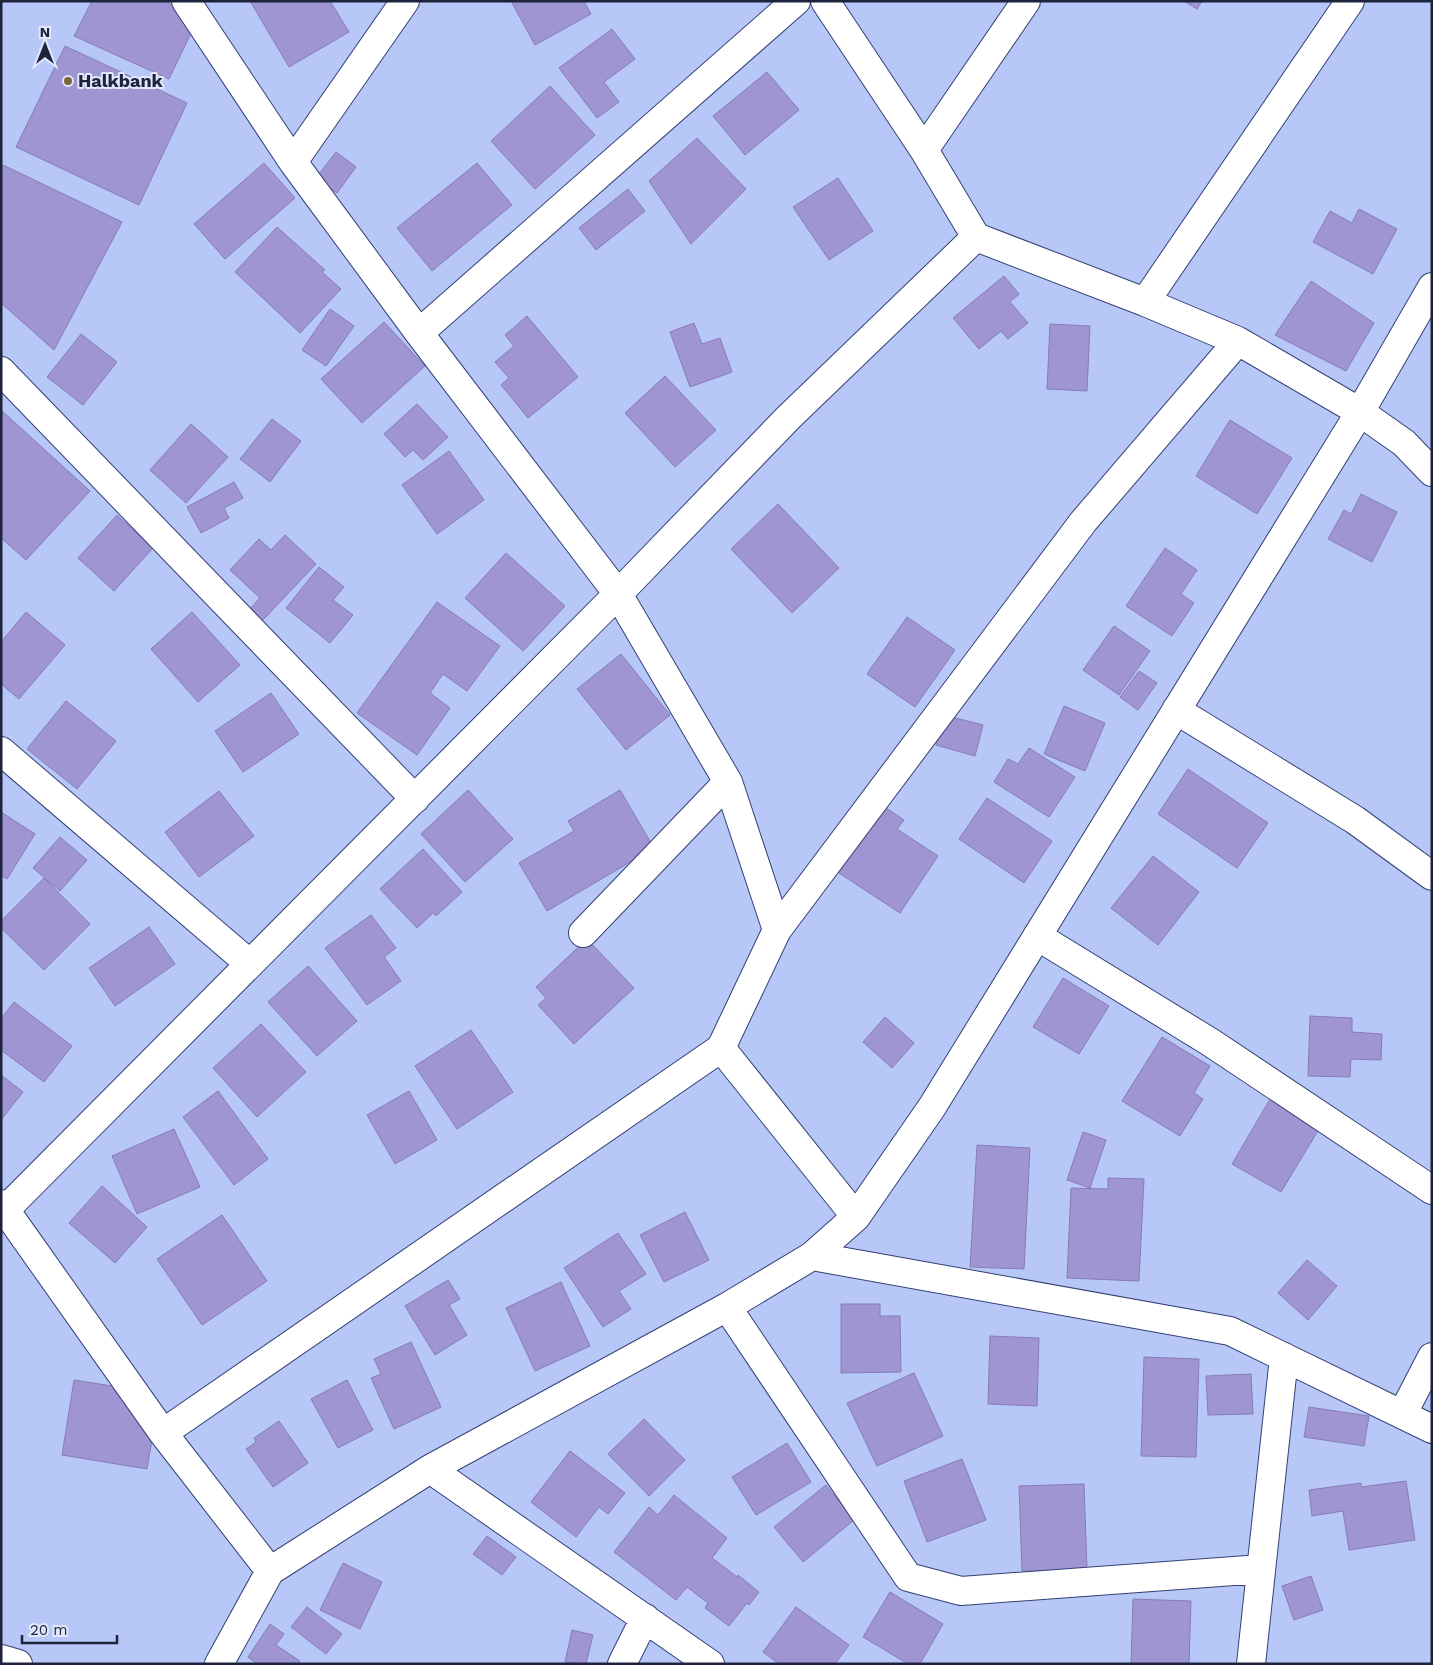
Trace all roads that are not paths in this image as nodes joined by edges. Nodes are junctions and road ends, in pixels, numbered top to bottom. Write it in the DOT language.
graph roads {
  1 [pos="186,1"];
  2 [pos="405,1"];
  3 [pos="796,1"];
  4 [pos="825,1"];
  5 [pos="1026,1"];
  6 [pos="1350,1"];
  7 [pos="924,150"];
  8 [pos="293,162"];
  9 [pos="976,237"];
  10 [pos="1432,287"];
  11 [pos="1144,302"];
  12 [pos="419,333"];
  13 [pos="1238,341"];
  14 [pos="1,371"];
  15 [pos="1360,412"];
  16 [pos="1432,472"];
  17 [pos="618,594"];
  18 [pos="1176,710"];
  19 [pos="1,751"];
  20 [pos="728,782"];
  21 [pos="415,799"];
  22 [pos="1432,876"];
  23 [pos="777,930"];
  24 [pos="583,933"];
  25 [pos="1037,936"];
  26 [pos="250,964"];
  27 [pos="721,1048"];
  28 [pos="1432,1190"];
  29 [pos="4,1207"];
  30 [pos="856,1217"];
  31 [pos="812,1256"];
  32 [pos="727,1307"];
  33 [pos="1284,1357"];
  34 [pos="1432,1357"];
  35 [pos="1403,1413"];
  36 [pos="1432,1429"];
  37 [pos="163,1433"];
  38 [pos="430,1470"];
  39 [pos="1261,1569"];
  40 [pos="270,1571"];
  41 [pos="644,1618"];
  42 [pos="1,1659"];
  43 [pos="18,1664"];
  44 [pos="219,1664"];
  45 [pos="622,1664"];
  46 [pos="710,1664"];
  47 [pos="1250,1664"];
  1 -- 8 [label="street"];
  2 -- 8 [label="street"];
  3 -- 12 [label="street"];
  4 -- 7 [label="street"];
  5 -- 7 [label="street"];
  6 -- 11 [label="street"];
  7 -- 9 [label="street"];
  8 -- 12 [label="street"];
  9 -- 11 [label="street"];
  9 -- 17 [label="street"];
  10 -- 15 [label="street"];
  11 -- 13 [label="street"];
  12 -- 17 [label="street"];
  13 -- 15 [label="street"];
  13 -- 23 [label="street"];
  14 -- 21 [label="street"];
  15 -- 16 [label="street"];
  15 -- 18 [label="street"];
  17 -- 20 [label="street"];
  17 -- 21 [label="street"];
  18 -- 22 [label="street"];
  18 -- 25 [label="street"];
  19 -- 26 [label="street"];
  20 -- 23 [label="street"];
  20 -- 24 [label="street"];
  21 -- 26 [label="street"];
  23 -- 27 [label="street"];
  25 -- 28 [label="street"];
  25 -- 30 [label="street"];
  26 -- 29 [label="street"];
  27 -- 30 [label="street"];
  27 -- 37 [label="street"];
  29 -- 37 [label="street"];
  30 -- 31 [label="street"];
  31 -- 32 [label="street"];
  31 -- 33 [label="street"];
  32 -- 38 [label="street"];
  32 -- 39 [label="street"];
  33 -- 35 [label="street"];
  33 -- 39 [label="street"];
  34 -- 35 [label="street"];
  35 -- 36 [label="street"];
  37 -- 40 [label="street"];
  38 -- 40 [label="street"];
  38 -- 41 [label="street"];
  39 -- 47 [label="street"];
  40 -- 44 [label="street"];
  41 -- 45 [label="street"];
  41 -- 46 [label="street"];
  42 -- 43 [label="street"];
}
